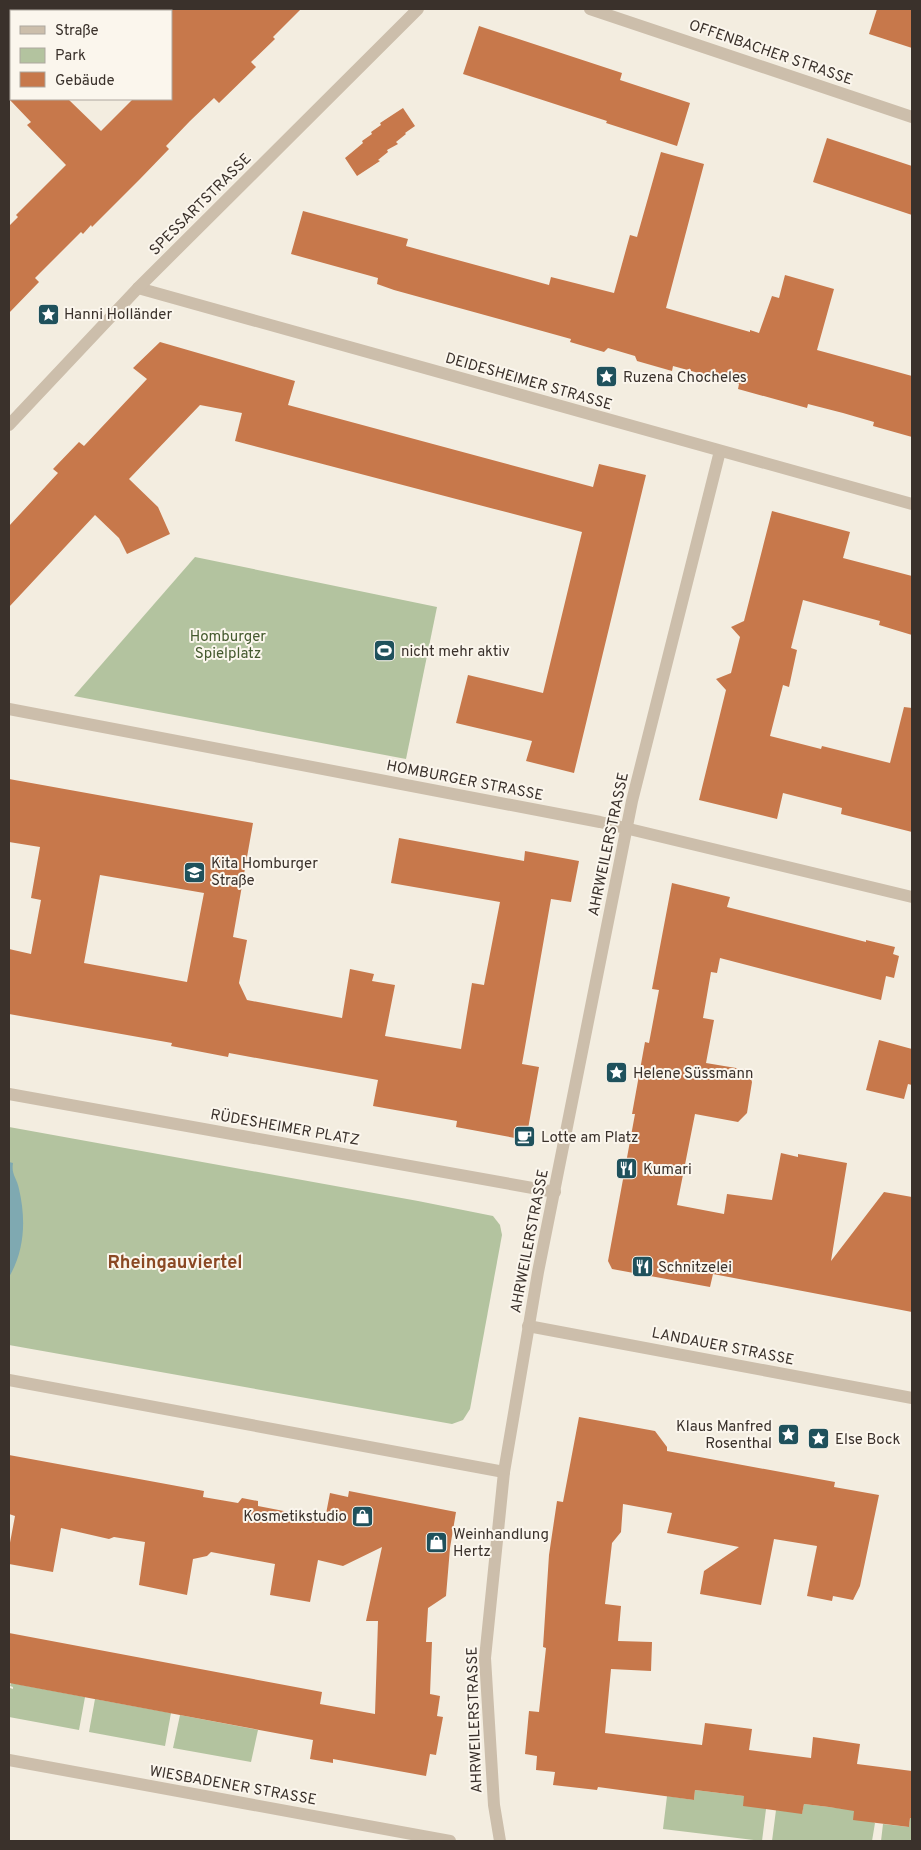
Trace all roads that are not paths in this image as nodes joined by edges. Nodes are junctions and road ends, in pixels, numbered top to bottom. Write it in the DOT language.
graph roads {
  1 [pos="418,9"];
  2 [pos="590,9"];
  3 [pos="912,117"];
  4 [pos="138,288"];
  5 [pos="9,425"];
  6 [pos="720,451"];
  7 [pos="912,504"];
  8 [pos="9,709"];
  9 [pos="626,827"];
  10 [pos="912,898"];
  11 [pos="9,1094"];
  12 [pos="555,1192"];
  13 [pos="528,1326"];
  14 [pos="9,1380"];
  15 [pos="912,1398"];
  16 [pos="504,1472"];
  17 [pos="9,1760"];
  18 [pos="450,1841"];
  19 [pos="500,1841"];
  1 -- 4 [label="street, SPESSARTSTRASSE"];
  2 -- 3 [label="street, OFFENBACHER STRASSE"];
  4 -- 5 [label="street, SPESSARTSTRASSE"];
  4 -- 6 [label="street, DEIDESHEIMER STRASSE"];
  6 -- 7 [label="street, DEIDESHEIMER STRASSE"];
  6 -- 9 [label="street, AHRWEILERSTRASSE"];
  8 -- 9 [label="street, HOMBURGER STRASSE"];
  9 -- 10 [label="street, HOMBURGER STRASSE"];
  9 -- 12 [label="street, AHRWEILERSTRASSE"];
  11 -- 12 [label="street, RÜDESHEIMER PLATZ"];
  12 -- 13 [label="street, AHRWEILERSTRASSE"];
  13 -- 15 [label="street, LANDAUER STRASSE"];
  13 -- 16 [label="street, AHRWEILERSTRASSE"];
  14 -- 16 [label="street"];
  16 -- 19 [label="street, AHRWEILERSTRASSE"];
  17 -- 18 [label="street, WIESBADENER STRASSE"];
}
